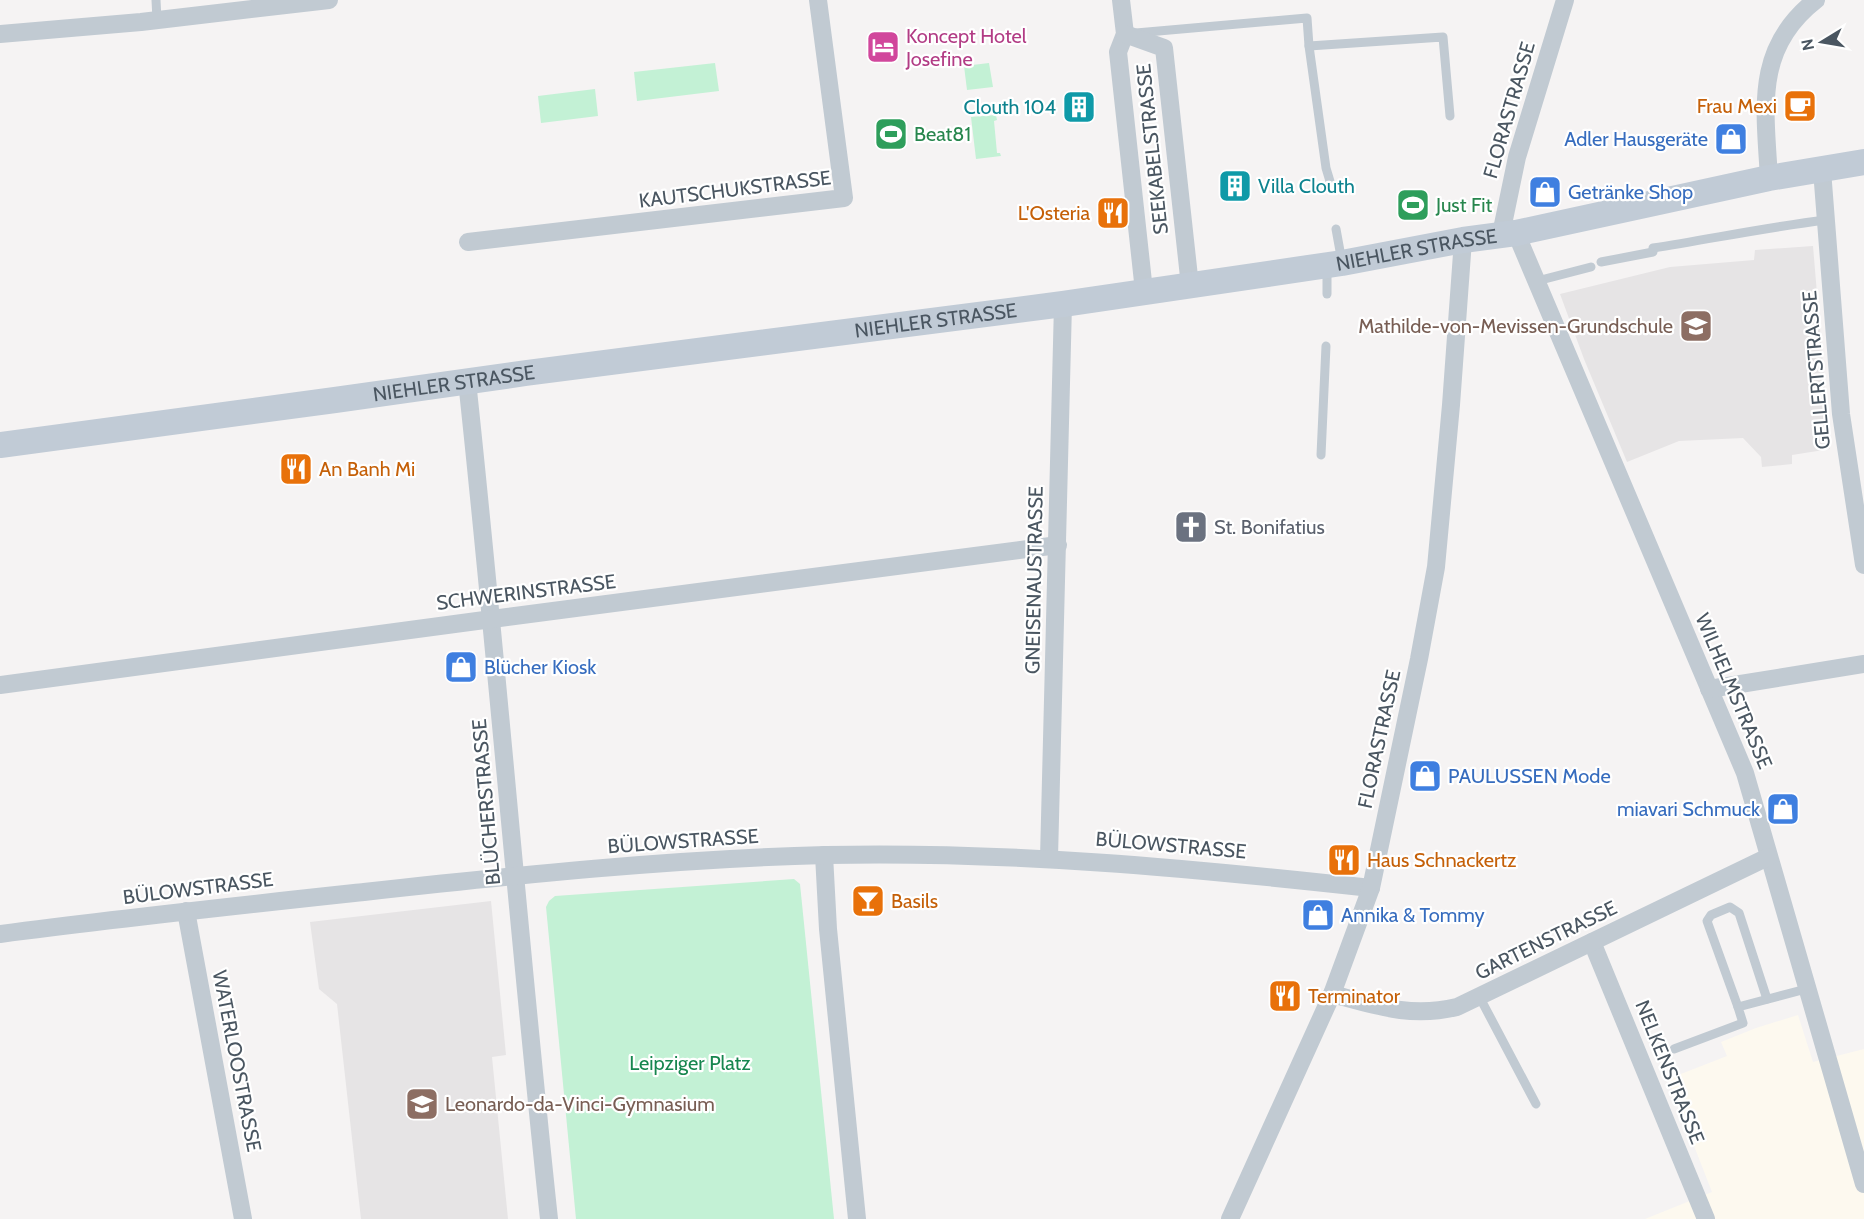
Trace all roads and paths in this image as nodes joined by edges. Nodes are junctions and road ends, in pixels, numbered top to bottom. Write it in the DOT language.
graph roads {
  1 [pos="156,0"];
  2 [pos="329,0"];
  3 [pos="818,0"];
  4 [pos="1121,0"];
  5 [pos="1565,0"];
  6 [pos="1816,0"];
  7 [pos="157,20"];
  8 [pos="0,34"];
  9 [pos="1125,34"];
  10 [pos="1309,46"];
  11 [pos="1450,116"];
  12 [pos="1864,162"];
  13 [pos="1822,170"];
  14 [pos="1769,178"];
  15 [pos="1332,188"];
  16 [pos="1826,220"];
  17 [pos="1336,229"];
  18 [pos="1509,233"];
  19 [pos="1463,240"];
  20 [pos="468,243"];
  21 [pos="1600,262"];
  22 [pos="1334,264"];
  23 [pos="1591,267"];
  24 [pos="1537,281"];
  25 [pos="1190,286"];
  26 [pos="1144,291"];
  27 [pos="1327,294"];
  28 [pos="1063,304"];
  29 [pos="1326,346"];
  30 [pos="467,381"];
  31 [pos="0,444"];
  32 [pos="1321,455"];
  33 [pos="1058,545"];
  34 [pos="1864,565"];
  35 [pos="492,619"];
  36 [pos="1864,664"];
  37 [pos="0,686"];
  38 [pos="1708,689"];
  39 [pos="824,855"];
  40 [pos="1768,857"];
  41 [pos="1049,858"];
  42 [pos="516,875"];
  43 [pos="1371,888"];
  44 [pos="186,911"];
  45 [pos="0,934"];
  46 [pos="1592,942"];
  47 [pos="1806,989"];
  48 [pos="1332,994"];
  49 [pos="1479,996"];
  50 [pos="1767,999"];
  51 [pos="1738,1007"];
  52 [pos="1674,1049"];
  53 [pos="1536,1104"];
  54 [pos="1864,1184"];
  55 [pos="243,1219"];
  56 [pos="549,1219"];
  57 [pos="858,1219"];
  58 [pos="1230,1219"];
  59 [pos="1706,1219"];
  1 -- 7 [label="lane"];
  2 -- 7 [label="street"];
  3 -- 20 [label="street, KAUTSCHUKSTRASSE"];
  4 -- 9 [label="street, SEEKABELSTRASSE"];
  5 -- 18 [label="street, FLORASTRASSE"];
  6 -- 14 [label="street"];
  7 -- 8 [label="street"];
  9 -- 10 [label="lane"];
  9 -- 25 [label="street, SEEKABELSTRASSE"];
  9 -- 26 [label="street, SEEKABELSTRASSE"];
  10 -- 11 [label="lane"];
  10 -- 15 [label="lane"];
  12 -- 13 [label="street, NIEHLER STRASSE"];
  13 -- 14 [label="street, NIEHLER STRASSE"];
  13 -- 16 [label="street, GELLERTSTRASSE"];
  14 -- 18 [label="street, NIEHLER STRASSE"];
  16 -- 21 [label="lane"];
  16 -- 34 [label="street, GELLERTSTRASSE"];
  17 -- 22 [label="lane"];
  18 -- 19 [label="street, NIEHLER STRASSE"];
  18 -- 24 [label="street, WILHELMSTRASSE"];
  19 -- 22 [label="street, NIEHLER STRASSE"];
  19 -- 43 [label="street, FLORASTRASSE"];
  22 -- 25 [label="street, NIEHLER STRASSE"];
  22 -- 27 [label="lane"];
  23 -- 24 [label="lane"];
  24 -- 38 [label="street, WILHELMSTRASSE"];
  25 -- 26 [label="street, NIEHLER STRASSE"];
  26 -- 28 [label="street, NIEHLER STRASSE"];
  28 -- 30 [label="street, NIEHLER STRASSE"];
  28 -- 33 [label="street, GNEISENAUSTRASSE"];
  29 -- 32 [label="lane"];
  30 -- 31 [label="street, NIEHLER STRASSE"];
  30 -- 35 [label="street, BLÜCHERSTRASSE"];
  33 -- 35 [label="street, SCHWERINSTRASSE"];
  33 -- 41 [label="street, GNEISENAUSTRASSE"];
  35 -- 37 [label="street, SCHWERINSTRASSE"];
  35 -- 42 [label="street, BLÜCHERSTRASSE"];
  36 -- 38 [label="street"];
  38 -- 40 [label="street, WILHELMSTRASSE"];
  39 -- 41 [label="street, BÜLOWSTRASSE"];
  39 -- 42 [label="street, BÜLOWSTRASSE"];
  39 -- 57 [label="street"];
  40 -- 46 [label="street, GARTENSTRASSE"];
  40 -- 47 [label="street, WILHELMSTRASSE"];
  41 -- 43 [label="street, BÜLOWSTRASSE"];
  42 -- 44 [label="street, BÜLOWSTRASSE"];
  42 -- 56 [label="street, BLÜCHERSTRASSE"];
  43 -- 48 [label="street, FLORASTRASSE"];
  44 -- 45 [label="street, BÜLOWSTRASSE"];
  44 -- 55 [label="street, WATERLOOSTRASSE"];
  46 -- 49 [label="street, GARTENSTRASSE"];
  46 -- 59 [label="street, NELKENSTRASSE"];
  47 -- 50 [label="lane"];
  47 -- 54 [label="street, WILHELMSTRASSE"];
  48 -- 49 [label="street, GARTENSTRASSE"];
  48 -- 58 [label="street, FLORASTRASSE"];
  49 -- 53 [label="lane"];
  50 -- 51 [label="lane"];
  50 -- 51 [label="lane"];
  51 -- 52 [label="lane"];
}
